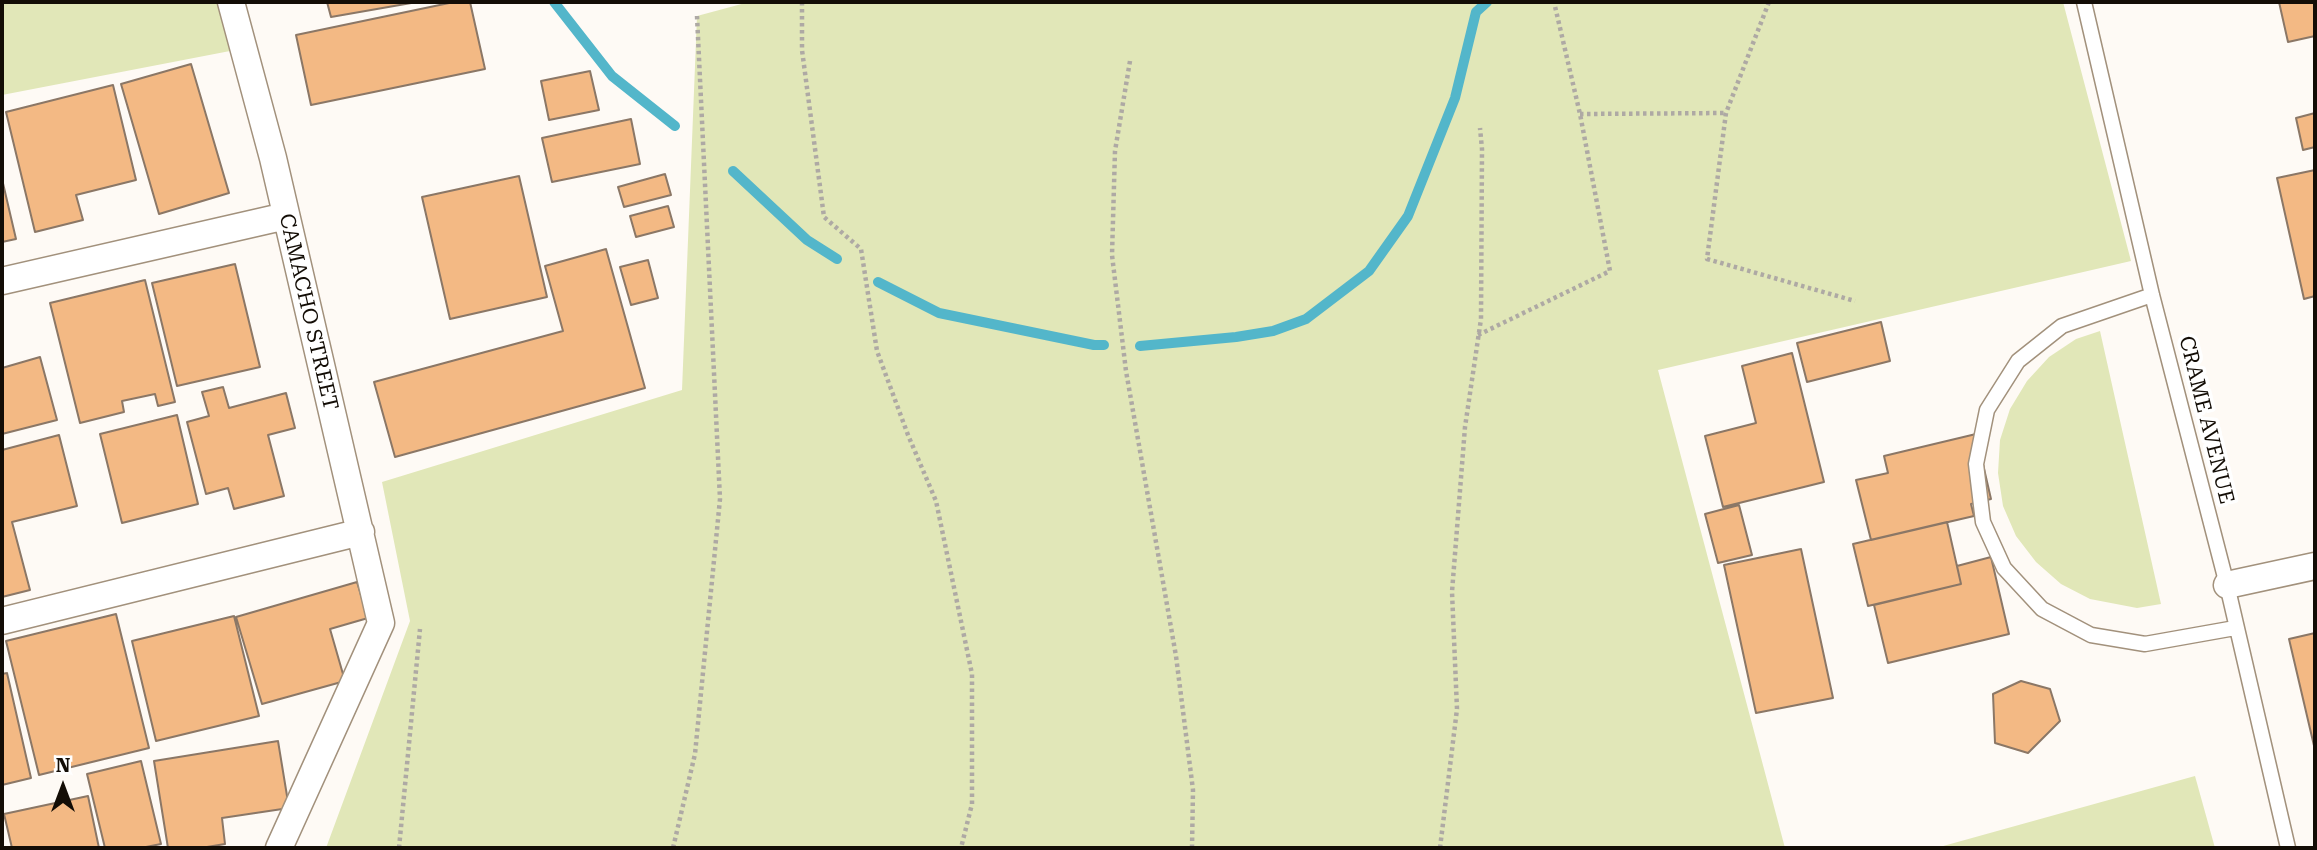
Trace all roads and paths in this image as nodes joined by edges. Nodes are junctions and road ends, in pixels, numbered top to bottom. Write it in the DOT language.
graph roads {
  1 [pos="232,2"];
  2 [pos="802,2"];
  3 [pos="1554,2"];
  4 [pos="1769,2"];
  5 [pos="2084,2"];
  6 [pos="697,16"];
  7 [pos="1129,61"];
  8 [pos="1726,113"];
  9 [pos="1580,114"];
  10 [pos="1479,128"];
  11 [pos="286,216"];
  12 [pos="2,281"];
  13 [pos="2152,295"];
  14 [pos="1855,301"];
  15 [pos="1478,335"];
  16 [pos="360,532"];
  17 [pos="2315,566"];
  18 [pos="2227,585"];
  19 [pos="2,621"];
  20 [pos="2235,628"];
  21 [pos="420,629"];
  22 [pos="279,848"];
  23 [pos="399,848"];
  24 [pos="673,848"];
  25 [pos="961,848"];
  26 [pos="1192,848"];
  27 [pos="1440,848"];
  28 [pos="2288,848"];
  1 -- 11 [label="street, CAMACHO STREET"];
  2 -- 25 [label="path"];
  3 -- 9 [label="path"];
  4 -- 8 [label="path"];
  5 -- 13 [label="lane, CRAME AVENUE"];
  6 -- 24 [label="path"];
  7 -- 26 [label="path"];
  8 -- 9 [label="path"];
  8 -- 14 [label="path"];
  9 -- 15 [label="path"];
  10 -- 15 [label="path"];
  11 -- 12 [label="street"];
  11 -- 16 [label="street, CAMACHO STREET"];
  13 -- 18 [label="lane, CRAME AVENUE"];
  13 -- 20 [label="lane"];
  15 -- 27 [label="path"];
  16 -- 19 [label="street"];
  16 -- 22 [label="street, CAMACHO STREET"];
  17 -- 18 [label="street"];
  18 -- 20 [label="lane, CRAME AVENUE"];
  20 -- 28 [label="lane, CRAME AVENUE"];
  21 -- 23 [label="path"];
}
